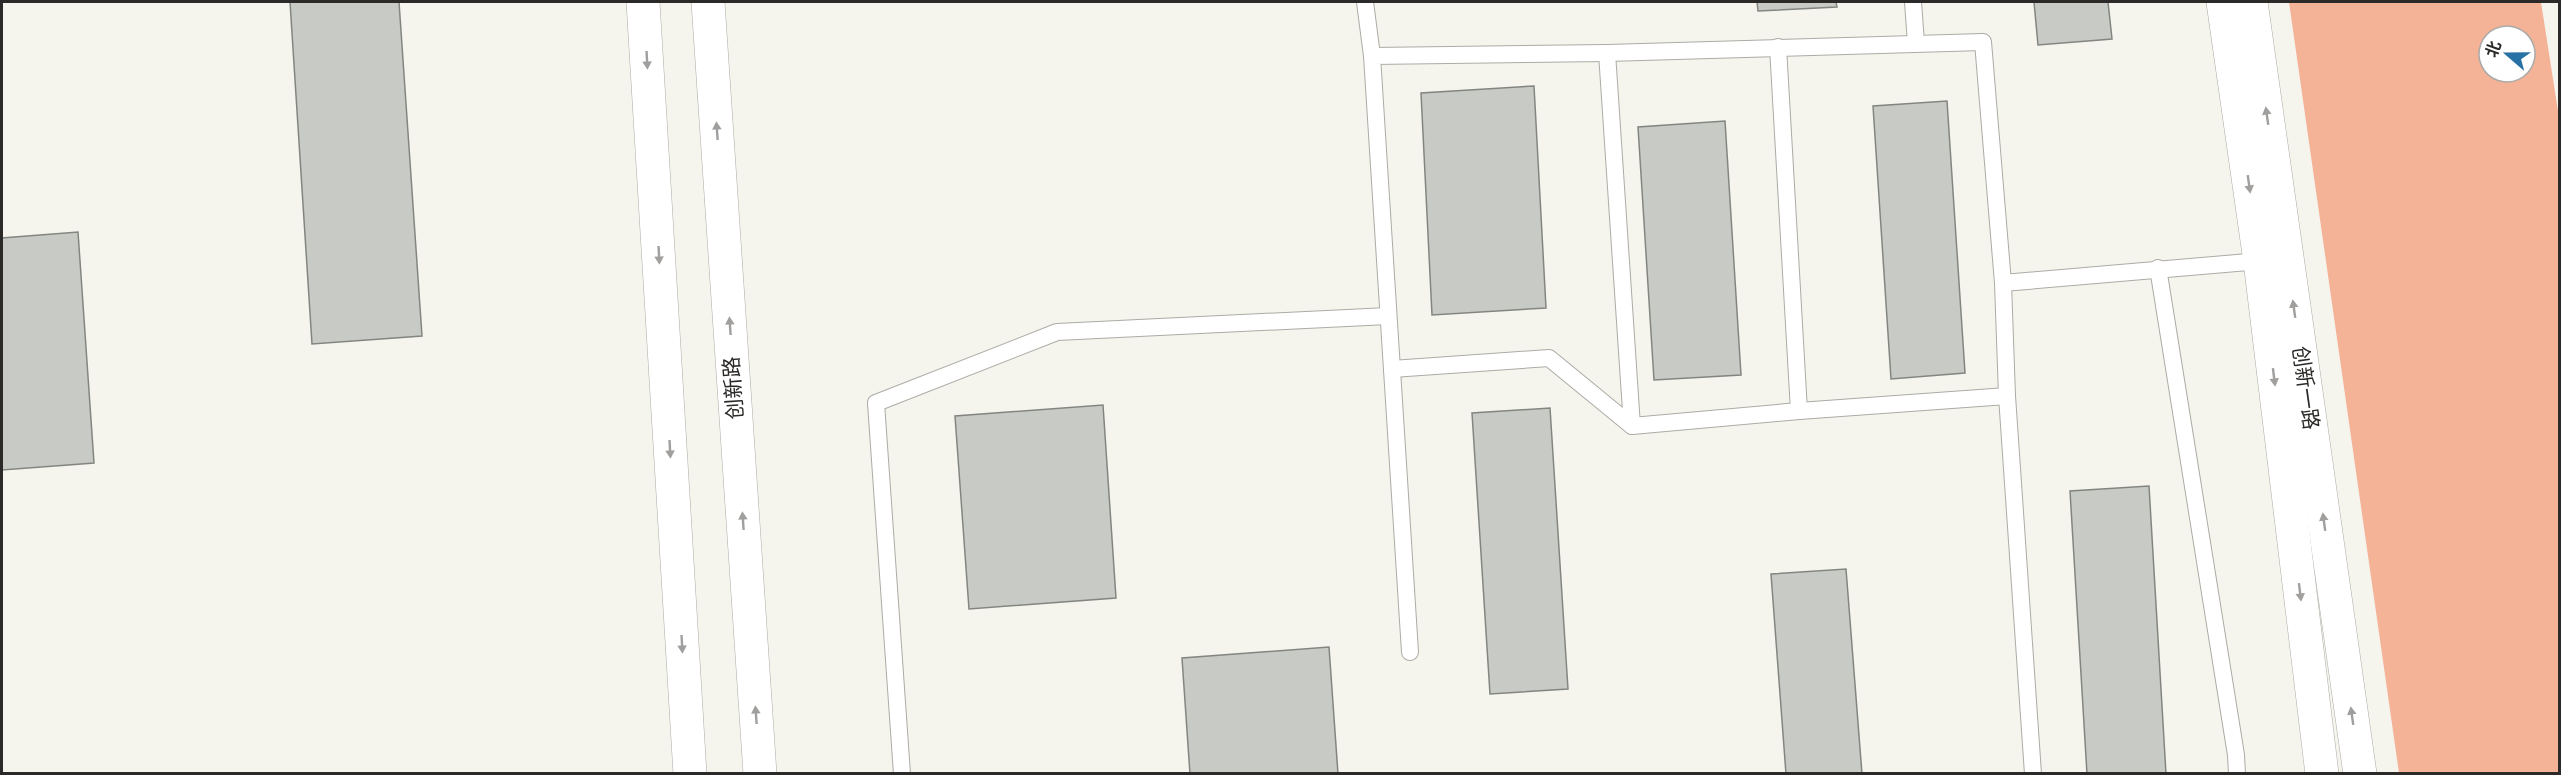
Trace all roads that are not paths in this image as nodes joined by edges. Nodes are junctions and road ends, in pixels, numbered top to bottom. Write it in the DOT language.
graph roads {
  1 [pos="643,2"];
  2 [pos="708,2"];
  3 [pos="1365,2"];
  4 [pos="1913,2"];
  5 [pos="2223,2"];
  6 [pos="2251,2"];
  7 [pos="1916,44"];
  8 [pos="1778,47"];
  9 [pos="1607,53"];
  10 [pos="1372,56"];
  11 [pos="2259,261"];
  12 [pos="2158,268"];
  13 [pos="2003,283"];
  14 [pos="1388,316"];
  15 [pos="1392,369"];
  16 [pos="2007,396"];
  17 [pos="1799,411"];
  18 [pos="1632,426"];
  19 [pos="1410,652"];
  20 [pos="690,774"];
  21 [pos="760,774"];
  22 [pos="902,774"];
  23 [pos="2034,774"];
  24 [pos="2236,774"];
  25 [pos="2322,774"];
  26 [pos="2360,774"];
  1 -- 20 [label="main road, one-way"];
  21 -- 2 [label="main road, 创新路, one-way"];
  3 -- 10 [label="lane"];
  4 -- 7 [label="lane"];
  5 -- 11 [label="main road, 创新一路, one-way"];
  26 -- 6 [label="main road, 创新一路, one-way"];
  7 -- 8 [label="lane"];
  7 -- 13 [label="lane"];
  8 -- 9 [label="lane"];
  8 -- 17 [label="lane"];
  9 -- 10 [label="lane"];
  9 -- 18 [label="lane"];
  10 -- 14 [label="lane"];
  11 -- 12 [label="lane"];
  11 -- 25 [label="main road, 创新一路, one-way"];
  12 -- 13 [label="lane"];
  12 -- 24 [label="lane"];
  13 -- 16 [label="lane"];
  14 -- 15 [label="lane"];
  14 -- 22 [label="lane"];
  15 -- 18 [label="lane"];
  15 -- 19 [label="lane"];
  16 -- 17 [label="lane"];
  16 -- 23 [label="lane"];
  17 -- 18 [label="lane"];
}
